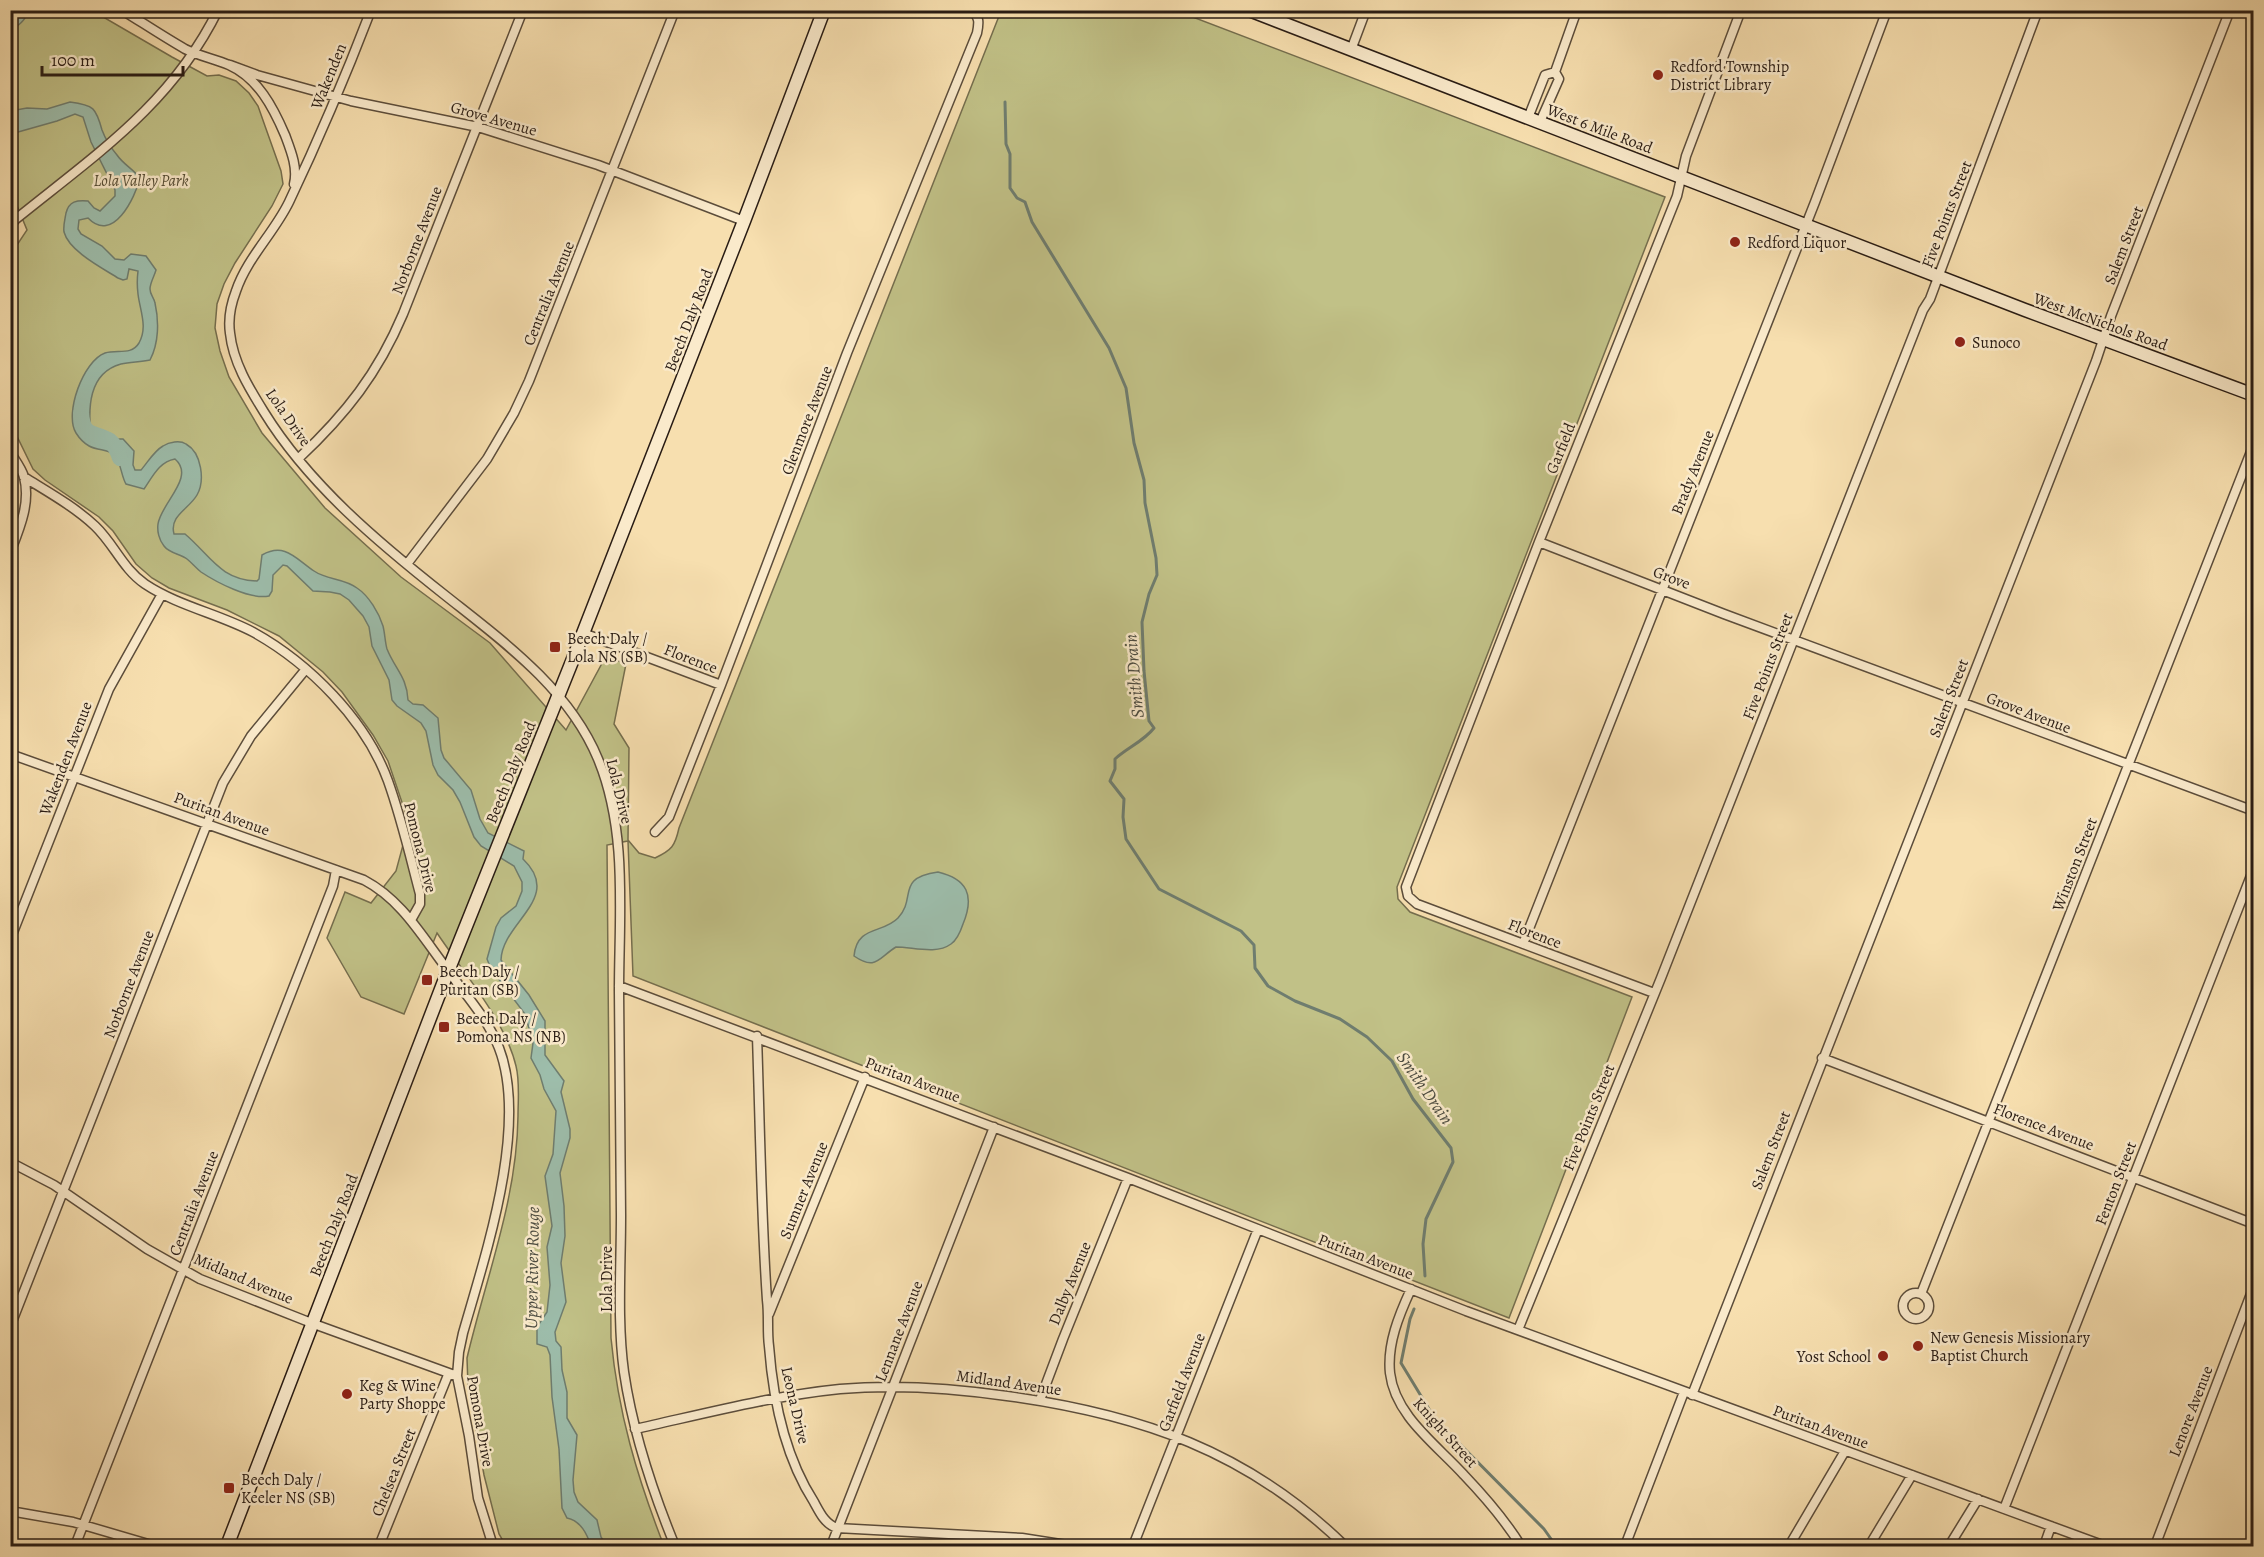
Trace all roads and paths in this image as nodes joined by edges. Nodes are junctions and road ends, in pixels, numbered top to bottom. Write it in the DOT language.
graph roads {
  1 [pos="122,10"];
  2 [pos="218,10"];
  3 [pos="371,10"];
  4 [pos="523,10"];
  5 [pos="675,10"];
  6 [pos="824,10"];
  7 [pos="1248,10"];
  8 [pos="1366,10"];
  9 [pos="1577,10"];
  10 [pos="1741,10"];
  11 [pos="1887,10"];
  12 [pos="2038,10"];
  13 [pos="2230,10"];
  14 [pos="974,13"];
  15 [pos="1351,50"];
  16 [pos="195,53"];
  17 [pos="230,65"];
  18 [pos="1555,72"];
  19 [pos="337,97"];
  20 [pos="1528,118"];
  21 [pos="1540,122"];
  22 [pos="478,126"];
  23 [pos="312,152"];
  24 [pos="612,171"];
  25 [pos="1682,177"];
  26 [pos="291,198"];
  27 [pos="12,219"];
  28 [pos="744,221"];
  29 [pos="1806,224"];
  30 [pos="1938,276"];
  31 [pos="2104,339"];
  32 [pos="2253,395"];
  33 [pos="2253,444"];
  34 [pos="10,452"];
  35 [pos="298,458"];
  36 [pos="24,477"];
  37 [pos="1539,542"];
  38 [pos="10,553"];
  39 [pos="407,564"];
  40 [pos="1661,589"];
  41 [pos="162,594"];
  42 [pos="583,633"];
  43 [pos="1794,639"];
  44 [pos="306,669"];
  45 [pos="721,686"];
  46 [pos="558,696"];
  47 [pos="1962,703"];
  48 [pos="10,754"];
  49 [pos="2129,765"];
  50 [pos="74,777"];
  51 [pos="2253,811"];
  52 [pos="207,824"];
  53 [pos="655,832"];
  54 [pos="2253,868"];
  55 [pos="336,870"];
  56 [pos="1408,896"];
  57 [pos="411,920"];
  58 [pos="10,940"];
  59 [pos="1523,944"];
  60 [pos="448,971"];
  61 [pos="619,986"];
  62 [pos="1654,993"];
  63 [pos="757,1036"];
  64 [pos="1822,1058"];
  65 [pos="865,1077"];
  66 [pos="1989,1121"];
  67 [pos="994,1127"];
  68 [pos="10,1162"];
  69 [pos="2134,1177"];
  70 [pos="1128,1178"];
  71 [pos="63,1191"];
  72 [pos="2253,1224"];
  73 [pos="1258,1229"];
  74 [pos="184,1269"];
  75 [pos="2253,1286"];
  76 [pos="1411,1289"];
  77 [pos="1921,1294"];
  78 [pos="768,1314"];
  79 [pos="314,1324"];
  80 [pos="10,1327"];
  81 [pos="1518,1330"];
  82 [pos="452,1375"];
  83 [pos="892,1387"];
  84 [pos="1688,1394"];
  85 [pos="775,1399"];
  86 [pos="1040,1400"];
  87 [pos="635,1429"];
  88 [pos="1176,1436"];
  89 [pos="1845,1451"];
  90 [pos="1912,1475"];
  91 [pos="1978,1499"];
  92 [pos="2004,1509"];
  93 [pos="10,1511"];
  94 [pos="84,1524"];
  95 [pos="2051,1526"];
  96 [pos="837,1528"];
  97 [pos="75,1546"];
  98 [pos="155,1546"];
  99 [pos="227,1546"];
  100 [pos="379,1546"];
  101 [pos="493,1546"];
  102 [pos="675,1546"];
  103 [pos="831,1546"];
  104 [pos="1073,1546"];
  105 [pos="1133,1546"];
  106 [pos="1344,1546"];
  107 [pos="1521,1546"];
  108 [pos="1625,1546"];
  109 [pos="1789,1546"];
  110 [pos="1869,1546"];
  111 [pos="1949,1546"];
  112 [pos="2044,1546"];
  113 [pos="2105,1546"];
  114 [pos="2155,1546"];
  1 -- 16 [label="street, Lola Drive"];
  2 -- 16 [label="street"];
  3 -- 19 [label="street, Wakenden"];
  4 -- 22 [label="street, Norborne Avenue"];
  5 -- 24 [label="street, Centralia Avenue"];
  6 -- 28 [label="main road, Beech Daly Road"];
  7 -- 15 [label="main road, West 6 Mile Road"];
  8 -- 15 [label="street"];
  9 -- 18 [label="street"];
  10 -- 25 [label="street, Garfield"];
  11 -- 29 [label="street, Brady Avenue"];
  12 -- 30 [label="street, Five Points Street"];
  13 -- 31 [label="street, Salem Street"];
  14 -- 45 [label="street, Glenmore Avenue"];
  15 -- 20 [label="main road, West 6 Mile Road"];
  16 -- 17 [label="street, Lola Drive"];
  16 -- 27 [label="street"];
  17 -- 19 [label="street, Grove Avenue"];
  17 -- 26 [label="street, Lola Drive"];
  18 -- 20 [label="street"];
  18 -- 21 [label="street"];
  19 -- 22 [label="street, Grove Avenue"];
  19 -- 23 [label="street, Wakenden"];
  20 -- 21 [label="main road, West 6 Mile Road"];
  21 -- 25 [label="main road, West 6 Mile Road"];
  22 -- 24 [label="street, Grove Avenue"];
  22 -- 35 [label="street, Norborne Avenue"];
  23 -- 26 [label="street, Lola Drive"];
  24 -- 28 [label="street, Grove Avenue"];
  24 -- 39 [label="street, Centralia Avenue"];
  25 -- 29 [label="main road, West 6 Mile Road"];
  25 -- 37 [label="street, Garfield"];
  26 -- 35 [label="street, Lola Drive"];
  28 -- 42 [label="main road, Beech Daly Road"];
  29 -- 30 [label="main road, West 6 Mile Road"];
  29 -- 40 [label="street, Brady Avenue"];
  30 -- 31 [label="main road, West McNichols Road"];
  30 -- 43 [label="street, Five Points Street"];
  31 -- 32 [label="main road, West McNichols Road"];
  31 -- 47 [label="street, Salem Street"];
  33 -- 49 [label="street, Winston Street"];
  34 -- 36 [label="street"];
  35 -- 39 [label="street, Lola Drive"];
  36 -- 38 [label="street"];
  36 -- 41 [label="street, Pomona Drive"];
  37 -- 40 [label="street, Grove"];
  37 -- 56 [label="street, Garfield"];
  39 -- 46 [label="street, Lola Drive"];
  40 -- 43 [label="street, Grove"];
  40 -- 59 [label="street, Brady Avenue"];
  41 -- 44 [label="street, Pomona Drive"];
  41 -- 50 [label="street, Wakenden Avenue"];
  42 -- 45 [label="street, Florence"];
  42 -- 46 [label="main road, Beech Daly Road"];
  43 -- 47 [label="street, Grove Avenue"];
  43 -- 62 [label="street, Five Points Street"];
  44 -- 52 [label="street, Norborne Avenue"];
  44 -- 57 [label="street, Pomona Drive"];
  45 -- 53 [label="street, Glenmore Avenue"];
  46 -- 60 [label="main road, Beech Daly Road"];
  46 -- 61 [label="street, Lola Drive"];
  47 -- 49 [label="street, Grove Avenue"];
  47 -- 64 [label="street, Salem Street"];
  48 -- 50 [label="street, Puritan Avenue"];
  49 -- 51 [label="street, Grove Avenue"];
  49 -- 66 [label="street, Winston Street"];
  50 -- 52 [label="street, Puritan Avenue"];
  50 -- 58 [label="street, Wakenden Avenue"];
  52 -- 55 [label="street, Puritan Avenue"];
  52 -- 71 [label="street, Norborne Avenue"];
  54 -- 69 [label="street, Fenton Street"];
  55 -- 57 [label="street, Puritan Avenue"];
  55 -- 74 [label="street, Centralia Avenue"];
  56 -- 59 [label="street, Florence"];
  57 -- 60 [label="street, Pomona Drive"];
  59 -- 62 [label="street, Florence"];
  60 -- 79 [label="main road, Beech Daly Road"];
  60 -- 82 [label="street, Pomona Drive"];
  61 -- 63 [label="street, Puritan Avenue"];
  61 -- 87 [label="street, Lola Drive"];
  62 -- 81 [label="street, Five Points Street"];
  63 -- 65 [label="street, Puritan Avenue"];
  63 -- 78 [label="street, Leona Drive"];
  64 -- 66 [label="street, Florence Avenue"];
  64 -- 84 [label="street, Salem Street"];
  65 -- 67 [label="street, Puritan Avenue"];
  65 -- 78 [label="street, Sumner Avenue"];
  66 -- 69 [label="street, Florence Avenue"];
  66 -- 77 [label="street, Winston Street"];
  67 -- 70 [label="street, Puritan Avenue"];
  67 -- 83 [label="street, Lennane Avenue"];
  68 -- 71 [label="street, Midland Avenue"];
  69 -- 72 [label="street, Florence Avenue"];
  69 -- 92 [label="street, Fenton Street"];
  70 -- 73 [label="street, Puritan Avenue"];
  70 -- 86 [label="street, Dalby Avenue"];
  71 -- 74 [label="street, Midland Avenue"];
  71 -- 80 [label="street, Norborne Avenue"];
  73 -- 76 [label="street, Puritan Avenue"];
  73 -- 88 [label="street, Garfield Avenue"];
  74 -- 79 [label="street, Midland Avenue"];
  74 -- 94 [label="street, Centralia Avenue"];
  75 -- 114 [label="street, Lenore Avenue"];
  76 -- 81 [label="street, Puritan Avenue"];
  76 -- 107 [label="street, Knight Street"];
  78 -- 85 [label="street, Leona Drive"];
  79 -- 82 [label="street, Midland Avenue"];
  79 -- 99 [label="main road, Beech Daly Road"];
  81 -- 84 [label="street, Puritan Avenue"];
  82 -- 100 [label="street, Chelsea Street"];
  82 -- 101 [label="street, Pomona Drive"];
  83 -- 85 [label="street, Midland Avenue"];
  83 -- 86 [label="street, Midland Avenue"];
  83 -- 96 [label="street, Lennane Avenue"];
  84 -- 89 [label="street, Puritan Avenue"];
  84 -- 108 [label="street, Salem Street"];
  85 -- 87 [label="street, Midland Avenue"];
  85 -- 96 [label="street, Leona Drive"];
  86 -- 88 [label="street, Midland Avenue"];
  87 -- 102 [label="street, Lola Drive"];
  88 -- 105 [label="street, Garfield Avenue"];
  88 -- 106 [label="street, Midland Avenue"];
  89 -- 90 [label="street, Puritan Avenue"];
  89 -- 109 [label="street"];
  90 -- 91 [label="street, Puritan Avenue"];
  90 -- 110 [label="street"];
  91 -- 92 [label="street, Puritan Avenue"];
  91 -- 111 [label="street"];
  92 -- 95 [label="street, Puritan Avenue"];
  93 -- 94 [label="street"];
  94 -- 97 [label="street, Centralia Avenue"];
  94 -- 98 [label="street"];
  95 -- 112 [label="street"];
  95 -- 113 [label="street, Puritan Avenue"];
  96 -- 103 [label="street, Lennane Avenue"];
  96 -- 104 [label="street"];
}
